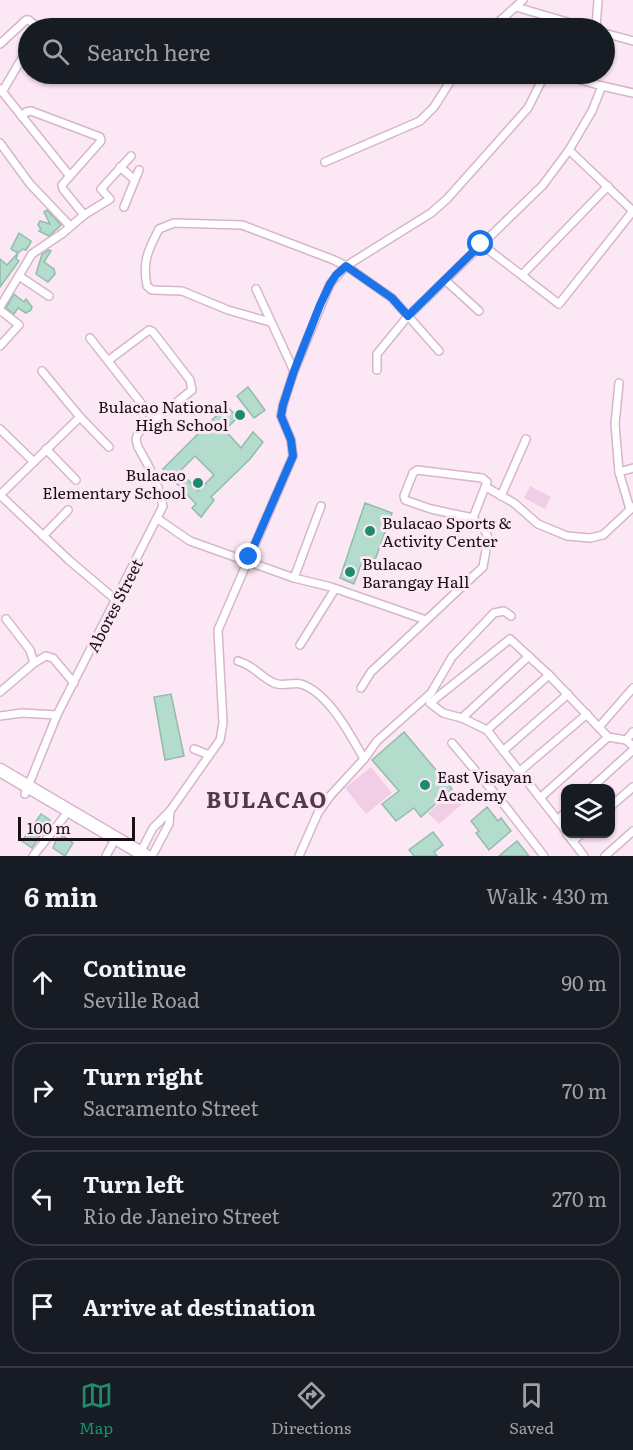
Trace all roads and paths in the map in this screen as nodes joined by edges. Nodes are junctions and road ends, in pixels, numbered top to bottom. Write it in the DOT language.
graph roads {
  1 [pos="523,0"];
  2 [pos="598,0"];
  3 [pos="516,6"];
  4 [pos="503,18"];
  5 [pos="555,18"];
  6 [pos="597,18"];
  7 [pos="18,29"];
  8 [pos="615,36"];
  9 [pos="633,41"];
  10 [pos="0,44"];
  11 [pos="18,64"];
  12 [pos="449,84"];
  13 [pos="540,84"];
  14 [pos="595,84"];
  15 [pos="602,86"];
  16 [pos="1,90"];
  17 [pos="633,93"];
  18 [pos="22,117"];
  19 [pos="0,143"];
  20 [pos="569,150"];
  21 [pos="130,156"];
  22 [pos="325,162"];
  23 [pos="120,167"];
  24 [pos="139,170"];
  25 [pos="69,175"];
  26 [pos="135,180"];
  27 [pos="608,186"];
  28 [pos="124,207"];
  29 [pos="633,211"];
  30 [pos="84,215"];
  31 [pos="70,226"];
  32 [pos="481,244"];
  33 [pos="346,266"];
  34 [pos="522,275"];
  35 [pos="19,276"];
  36 [pos="445,280"];
  37 [pos="256,289"];
  38 [pos="49,296"];
  39 [pos="0,309"];
  40 [pos="479,311"];
  41 [pos="408,316"];
  42 [pos="270,322"];
  43 [pos="90,338"];
  44 [pos="0,346"];
  45 [pos="439,351"];
  46 [pos="109,360"];
  47 [pos="377,370"];
  48 [pos="42,371"];
  49 [pos="294,371"];
  50 [pos="619,383"];
  51 [pos="80,417"];
  52 [pos="155,421"];
  53 [pos="0,429"];
  54 [pos="526,439"];
  55 [pos="109,447"];
  56 [pos="46,450"];
  57 [pos="34,462"];
  58 [pos="633,468"];
  59 [pos="619,472"];
  60 [pos="76,480"];
  61 [pos="486,487"];
  62 [pos="0,495"];
  63 [pos="501,496"];
  64 [pos="321,506"];
  65 [pos="632,508"];
  66 [pos="68,510"];
  67 [pos="473,518"];
  68 [pos="158,519"];
  69 [pos="43,536"];
  70 [pos="248,561"];
  71 [pos="294,578"];
  72 [pos="335,589"];
  73 [pos="116,600"];
  74 [pos="511,616"];
  75 [pos="6,619"];
  76 [pos="426,620"];
  77 [pos="300,645"];
  78 [pos="529,656"];
  79 [pos="238,661"];
  80 [pos="34,663"];
  81 [pos="549,675"];
  82 [pos="74,683"];
  83 [pos="361,688"];
  84 [pos="633,688"];
  85 [pos="0,692"];
  86 [pos="568,694"];
  87 [pos="587,714"];
  88 [pos="57,715"];
  89 [pos="0,716"];
  90 [pos="462,718"];
  91 [pos="599,727"];
  92 [pos="487,730"];
  93 [pos="633,732"];
  94 [pos="608,736"];
  95 [pos="626,740"];
  96 [pos="452,743"];
  97 [pos="633,748"];
  98 [pos="194,749"];
  99 [pos="503,751"];
  100 [pos="209,755"];
  101 [pos="364,759"];
  102 [pos="0,770"];
  103 [pos="519,772"];
  104 [pos="0,780"];
  105 [pos="596,784"];
  106 [pos="633,787"];
  107 [pos="27,790"];
  108 [pos="540,798"];
  109 [pos="615,803"];
  110 [pos="170,811"];
  111 [pos="561,816"];
  112 [pos="64,817"];
  113 [pos="557,819"];
  114 [pos="561,825"];
  115 [pos="633,831"];
  116 [pos="571,838"];
  117 [pos="576,838"];
  118 [pos="573,841"];
  119 [pos="109,851"];
  120 [pos="142,855"];
  121 [pos="33,856"];
  122 [pos="299,856"];
  123 [pos="544,856"];
  124 [pos="584,856"];
  125 [pos="605,856"];
  1 -- 3 [label="street"];
  2 -- 6 [label="street"];
  3 -- 4 [label="street"];
  3 -- 5 [label="street"];
  7 -- 10 [label="street"];
  8 -- 9 [label="street"];
  11 -- 16 [label="street"];
  12 -- 22 [label="street"];
  13 -- 33 [label="street"];
  14 -- 15 [label="street"];
  15 -- 17 [label="street"];
  15 -- 20 [label="street"];
  16 -- 18 [label="street"];
  18 -- 25 [label="street"];
  18 -- 25 [label="street"];
  19 -- 31 [label="street"];
  20 -- 27 [label="street"];
  20 -- 32 [label="street"];
  21 -- 23 [label="street"];
  23 -- 26 [label="street"];
  23 -- 30 [label="street"];
  24 -- 26 [label="street"];
  25 -- 30 [label="street"];
  26 -- 28 [label="street"];
  27 -- 29 [label="street"];
  27 -- 34 [label="street"];
  29 -- 34 [label="street"];
  30 -- 31 [label="street"];
  31 -- 35 [label="street"];
  32 -- 34 [label="street"];
  32 -- 36 [label="street"];
  33 -- 41 [label="street"];
  33 -- 42 [label="street"];
  33 -- 49 [label="street"];
  35 -- 38 [label="street"];
  35 -- 39 [label="street"];
  36 -- 40 [label="street"];
  36 -- 41 [label="street"];
  37 -- 42 [label="street"];
  39 -- 44 [label="street"];
  41 -- 45 [label="street"];
  41 -- 47 [label="street"];
  42 -- 49 [label="street"];
  43 -- 46 [label="street"];
  46 -- 52 [label="street"];
  46 -- 52 [label="street, Abores Street"];
  48 -- 51 [label="street"];
  49 -- 70 [label="street"];
  50 -- 59 [label="street"];
  51 -- 55 [label="street"];
  51 -- 56 [label="street"];
  52 -- 68 [label="street, Abores Street"];
  53 -- 57 [label="street"];
  54 -- 63 [label="street"];
  56 -- 57 [label="street"];
  56 -- 60 [label="street"];
  57 -- 62 [label="street"];
  58 -- 59 [label="street"];
  59 -- 65 [label="street"];
  61 -- 63 [label="street"];
  61 -- 67 [label="street"];
  61 -- 67 [label="street"];
  62 -- 69 [label="street"];
  63 -- 65 [label="street"];
  64 -- 71 [label="street"];
  66 -- 69 [label="street"];
  67 -- 76 [label="street"];
  68 -- 70 [label="street"];
  68 -- 73 [label="street, Abores Street"];
  69 -- 73 [label="street"];
  70 -- 71 [label="street"];
  70 -- 100 [label="street"];
  71 -- 72 [label="street"];
  72 -- 76 [label="street"];
  72 -- 77 [label="street"];
  73 -- 82 [label="street, Abores Street"];
  74 -- 101 [label="street"];
  75 -- 80 [label="street"];
  76 -- 83 [label="street"];
  78 -- 81 [label="street"];
  78 -- 90 [label="street"];
  78 -- 90 [label="street"];
  79 -- 101 [label="street"];
  80 -- 82 [label="street"];
  80 -- 85 [label="street"];
  81 -- 86 [label="street"];
  81 -- 92 [label="street"];
  82 -- 88 [label="street, Abores Street"];
  84 -- 91 [label="street"];
  86 -- 87 [label="street"];
  86 -- 99 [label="street"];
  87 -- 91 [label="street"];
  87 -- 103 [label="street"];
  88 -- 89 [label="street"];
  88 -- 107 [label="street, Abores Street"];
  90 -- 92 [label="street"];
  91 -- 94 [label="street"];
  92 -- 99 [label="street"];
  93 -- 95 [label="street"];
  94 -- 95 [label="street"];
  94 -- 108 [label="street"];
  95 -- 97 [label="street"];
  96 -- 123 [label="street"];
  97 -- 105 [label="street"];
  98 -- 100 [label="street"];
  99 -- 103 [label="street"];
  100 -- 110 [label="street"];
  101 -- 122 [label="street"];
  102 -- 107 [label="main road"];
  103 -- 108 [label="street"];
  104 -- 107 [label="main road"];
  106 -- 109 [label="street"];
  107 -- 112 [label="main road"];
  107 -- 120 [label="main road"];
  108 -- 113 [label="street"];
  110 -- 120 [label="street"];
  110 -- 120 [label="street"];
  111 -- 113 [label="street"];
  112 -- 119 [label="main road"];
  112 -- 121 [label="street"];
  113 -- 114 [label="street"];
  115 -- 125 [label="street"];
  116 -- 118 [label="street"];
  117 -- 118 [label="street"];
  118 -- 124 [label="street"];
  119 -- 120 [label="main road"];
}
